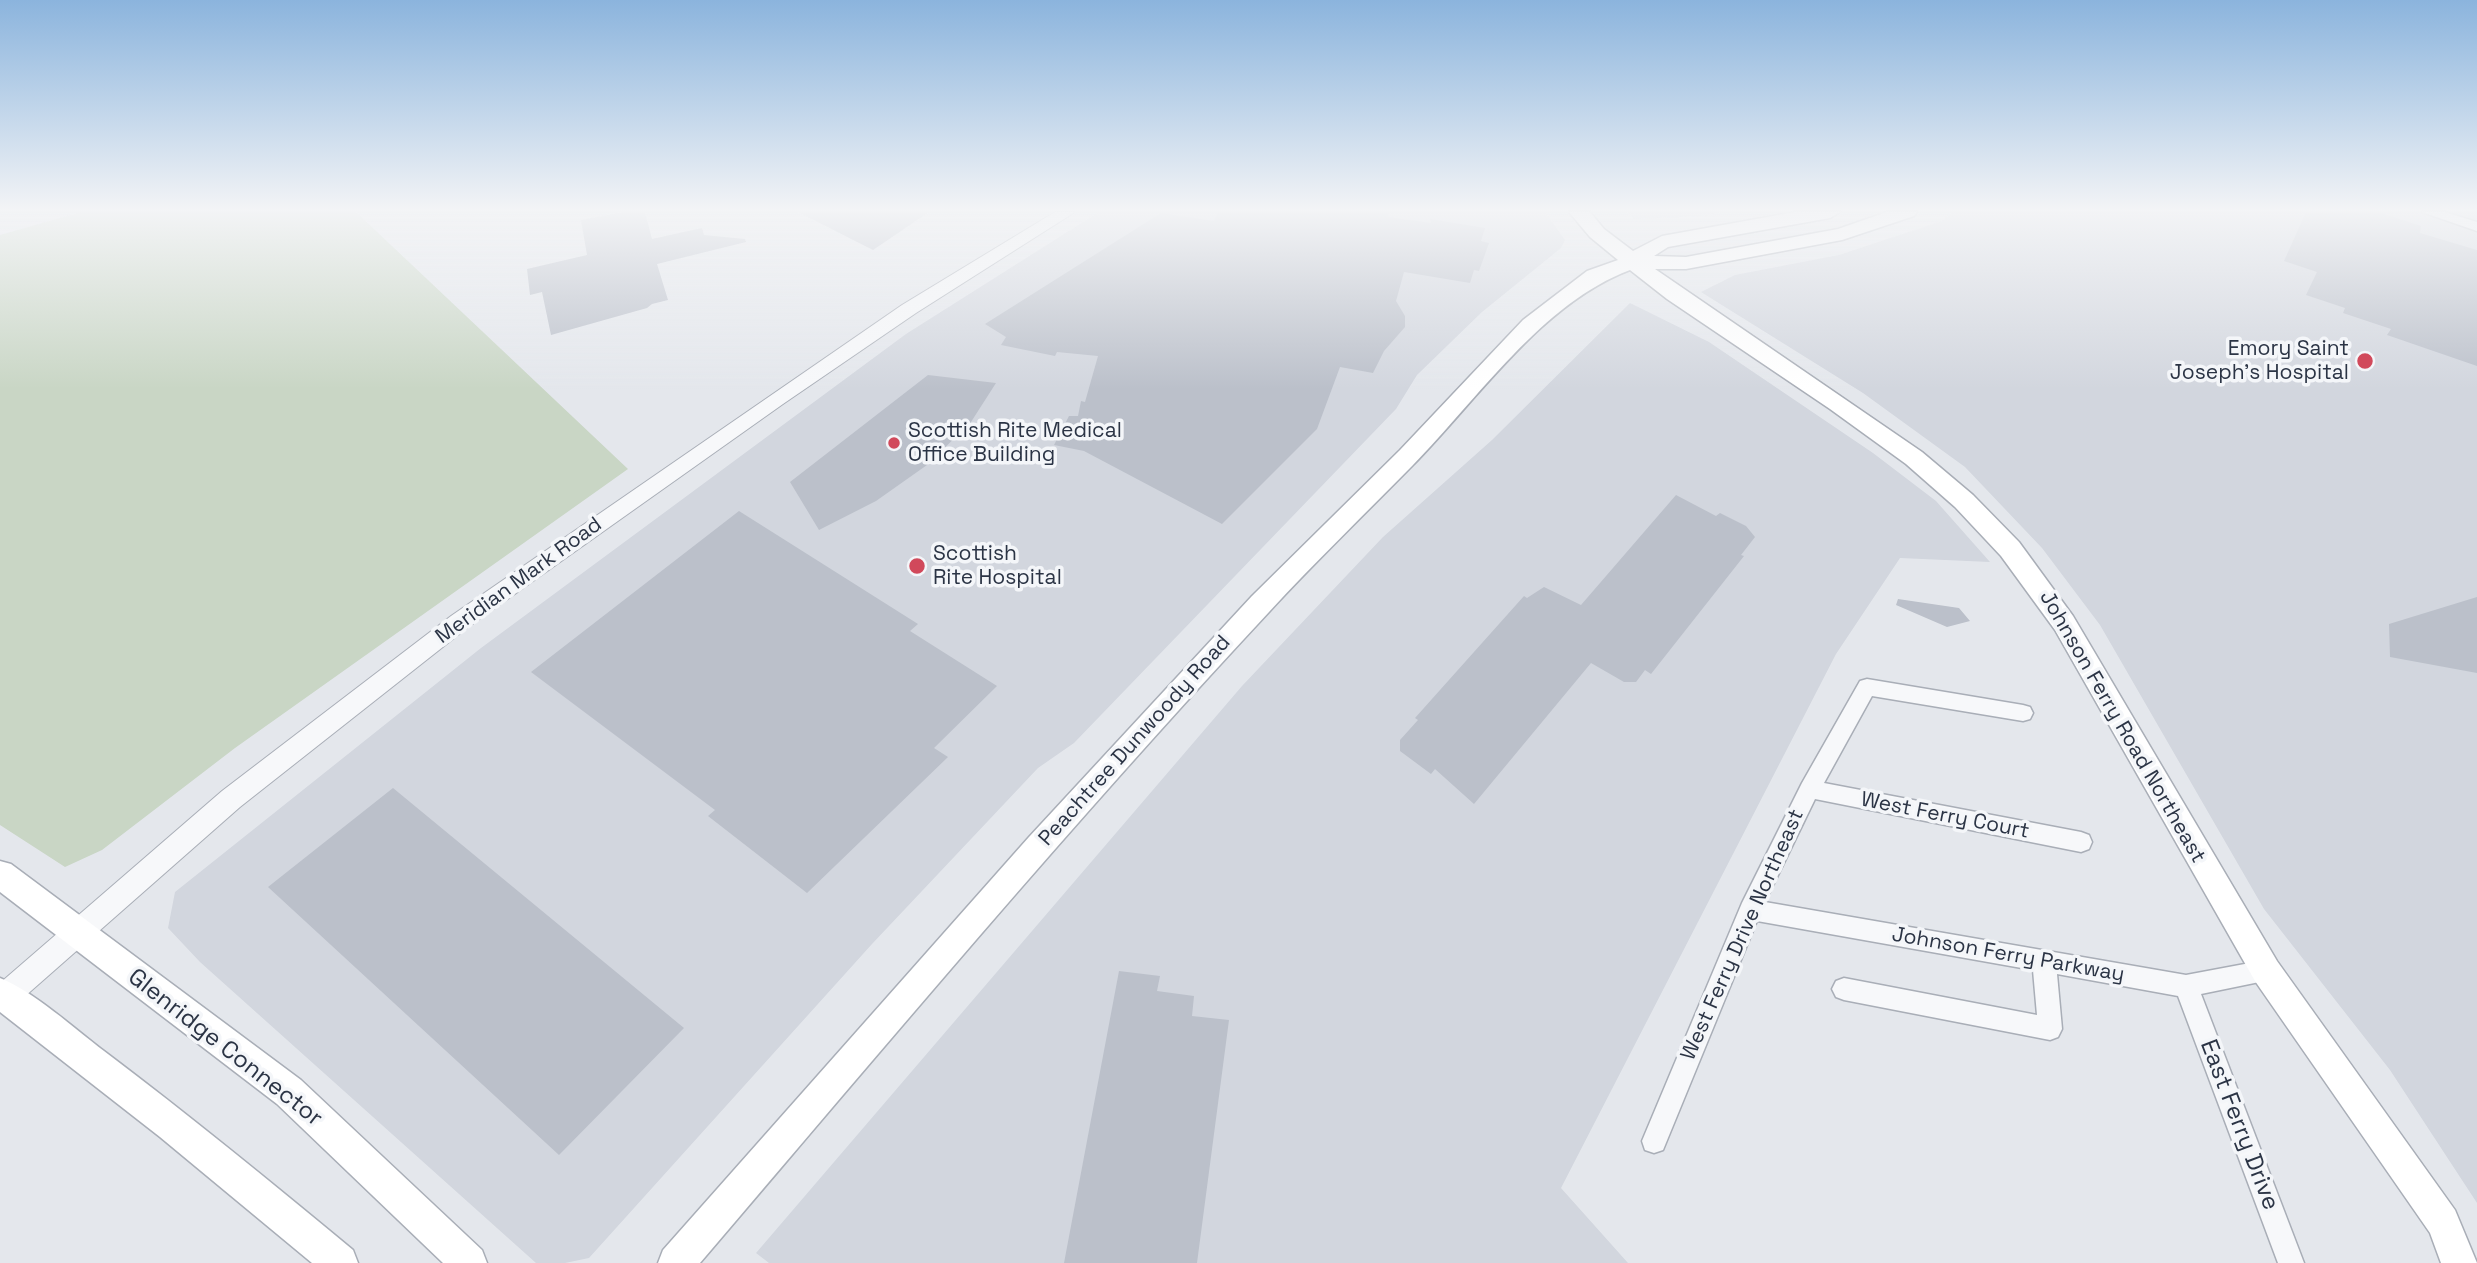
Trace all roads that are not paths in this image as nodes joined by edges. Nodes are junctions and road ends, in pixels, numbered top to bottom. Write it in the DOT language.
graph roads {
  1 [pos="971,271"];
  2 [pos="1607,271"];
  3 [pos="1643,271"];
  4 [pos="2023,713"];
  5 [pos="1808,789"];
  6 [pos="2081,842"];
  7 [pos="0,874"];
  8 [pos="1750,910"];
  9 [pos="78,934"];
  10 [pos="2044,962"];
  11 [pos="2266,971"];
  12 [pos="2186,986"];
  13 [pos="1844,989"];
  14 [pos="3,995"];
  15 [pos="1654,1141"];
  16 [pos="340,1263"];
  17 [pos="469,1263"];
  18 [pos="676,1263"];
  19 [pos="2291,1263"];
  20 [pos="2459,1263"];
  1 -- 9 [label="street, Meridian Mark Road"];
  2 -- 18 [label="main road, Peachtree Dunwoody Road"];
  3 -- 11 [label="main road, Johnson Ferry Road Northeast"];
  4 -- 5 [label="street, West Ferry Drive Northeast"];
  5 -- 6 [label="street, West Ferry Court"];
  5 -- 8 [label="street, West Ferry Drive Northeast"];
  7 -- 9 [label="main road, Glenridge Connector"];
  8 -- 10 [label="street, Johnson Ferry Parkway"];
  8 -- 15 [label="street, West Ferry Drive Northeast"];
  9 -- 14 [label="street, Meridian Mark Road"];
  9 -- 17 [label="main road, Glenridge Connector"];
  10 -- 12 [label="street, Johnson Ferry Parkway"];
  10 -- 13 [label="street"];
  11 -- 12 [label="street, Johnson Ferry Parkway"];
  11 -- 20 [label="main road, Johnson Ferry Road Northeast"];
  12 -- 19 [label="street, East Ferry Drive"];
  14 -- 16 [label="main road"];
}
